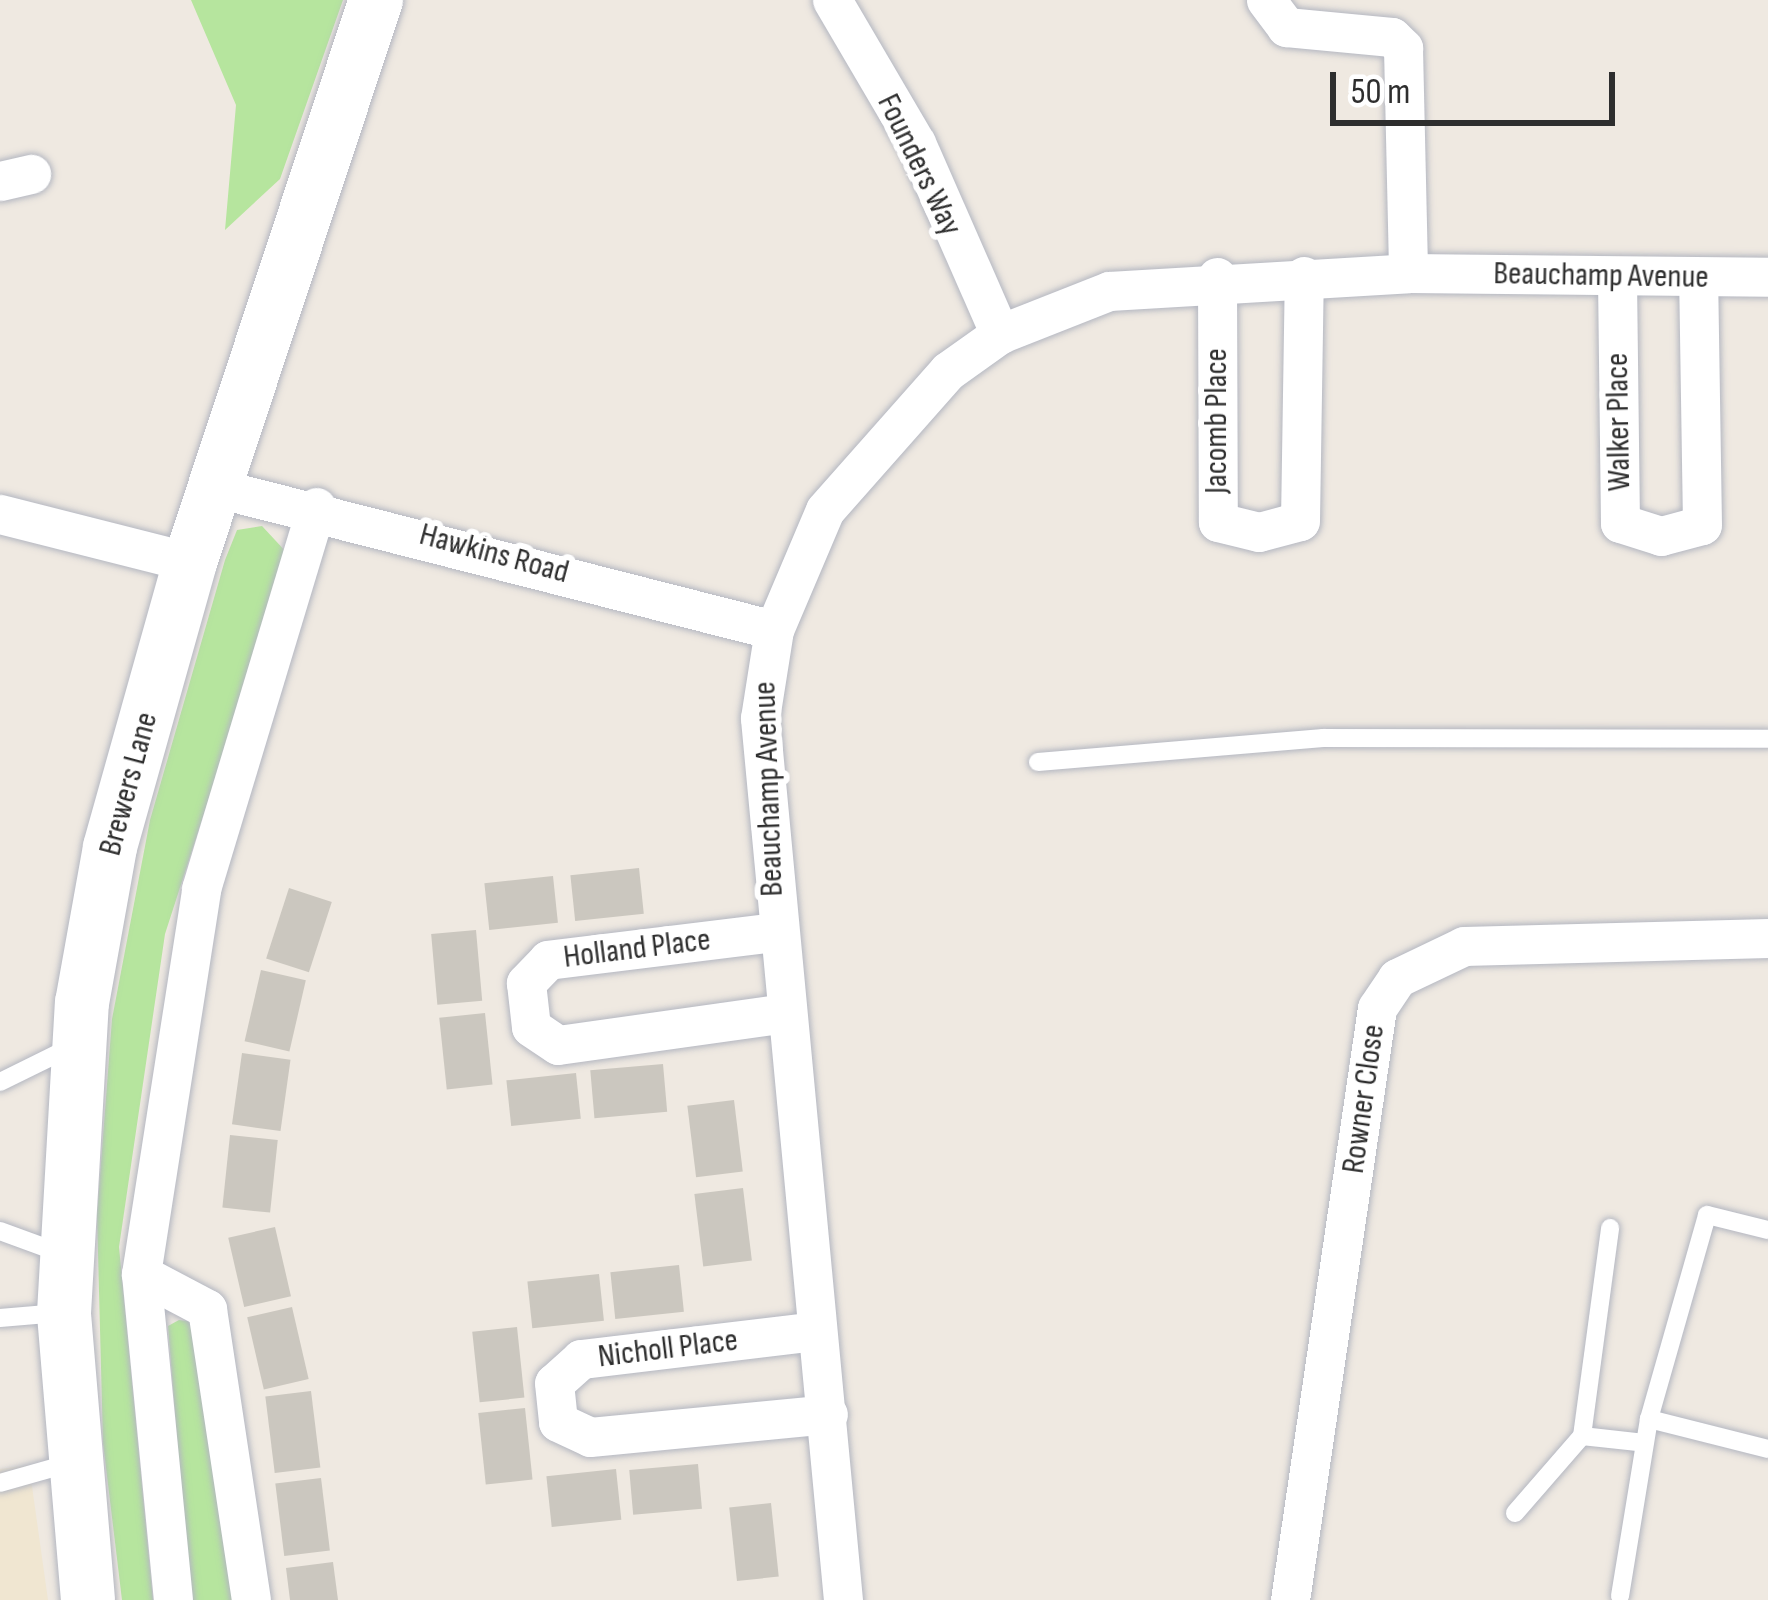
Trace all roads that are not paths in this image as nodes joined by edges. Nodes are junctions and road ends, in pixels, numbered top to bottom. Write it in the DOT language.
graph roads {
  1 [pos="376,0"];
  2 [pos="832,0"];
  3 [pos="1266,0"];
  4 [pos="1408,273"];
  5 [pos="1304,276"];
  6 [pos="1216,277"];
  7 [pos="1768,277"];
  8 [pos="1617,278"];
  9 [pos="1698,279"];
  10 [pos="1000,334"];
  11 [pos="213,487"];
  12 [pos="316,507"];
  13 [pos="0,514"];
  14 [pos="190,562"];
  15 [pos="773,630"];
  16 [pos="1768,740"];
  17 [pos="1038,762"];
  18 [pos="775,932"];
  19 [pos="1768,938"];
  20 [pos="784,1013"];
  21 [pos="77,1044"];
  22 [pos="0,1082"];
  23 [pos="1610,1228"];
  24 [pos="1768,1230"];
  25 [pos="0,1231"];
  26 [pos="64,1253"];
  27 [pos="141,1274"];
  28 [pos="64,1312"];
  29 [pos="0,1318"];
  30 [pos="817,1331"];
  31 [pos="828,1414"];
  32 [pos="1648,1419"];
  33 [pos="1582,1436"];
  34 [pos="1645,1443"];
  35 [pos="1768,1449"];
  36 [pos="73,1462"];
  37 [pos="0,1483"];
  38 [pos="1515,1513"];
  39 [pos="1620,1596"];
  40 [pos="88,1600"];
  41 [pos="173,1600"];
  42 [pos="251,1600"];
  43 [pos="843,1600"];
  44 [pos="1290,1600"];
  1 -- 11 [label="street, Brewers Lane"];
  2 -- 10 [label="street, Founders Way"];
  3 -- 4 [label="street"];
  4 -- 5 [label="street, Beauchamp Avenue"];
  4 -- 8 [label="street, Beauchamp Avenue"];
  5 -- 6 [label="street, Beauchamp Avenue"];
  5 -- 6 [label="street, Jacomb Place"];
  6 -- 10 [label="street, Beauchamp Avenue"];
  7 -- 9 [label="street, Beauchamp Avenue"];
  8 -- 9 [label="street, Beauchamp Avenue"];
  8 -- 9 [label="street, Walker Place"];
  10 -- 15 [label="street, Beauchamp Avenue"];
  11 -- 12 [label="street, Hawkins Road"];
  11 -- 14 [label="street, Brewers Lane"];
  12 -- 15 [label="street, Hawkins Road"];
  12 -- 27 [label="street"];
  13 -- 14 [label="street"];
  14 -- 21 [label="street, Brewers Lane"];
  15 -- 18 [label="street, Beauchamp Avenue"];
  16 -- 17 [label="lane"];
  18 -- 20 [label="street, Beauchamp Avenue"];
  18 -- 20 [label="street, Holland Place"];
  19 -- 44 [label="street, Rowner Close"];
  20 -- 30 [label="street, Beauchamp Avenue"];
  21 -- 22 [label="lane"];
  21 -- 26 [label="street, Brewers Lane"];
  23 -- 33 [label="lane"];
  24 -- 32 [label="lane"];
  25 -- 26 [label="lane"];
  26 -- 28 [label="street, Brewers Lane"];
  27 -- 41 [label="street"];
  27 -- 42 [label="street"];
  28 -- 29 [label="lane"];
  28 -- 36 [label="street, Brewers Lane"];
  30 -- 31 [label="street, Beauchamp Avenue"];
  30 -- 31 [label="street, Nicholl Place"];
  31 -- 43 [label="street, Beauchamp Avenue"];
  32 -- 34 [label="lane"];
  32 -- 35 [label="lane"];
  33 -- 34 [label="lane"];
  33 -- 38 [label="lane"];
  34 -- 39 [label="lane"];
  36 -- 37 [label="lane"];
  36 -- 40 [label="street, Brewers Lane"];
}
